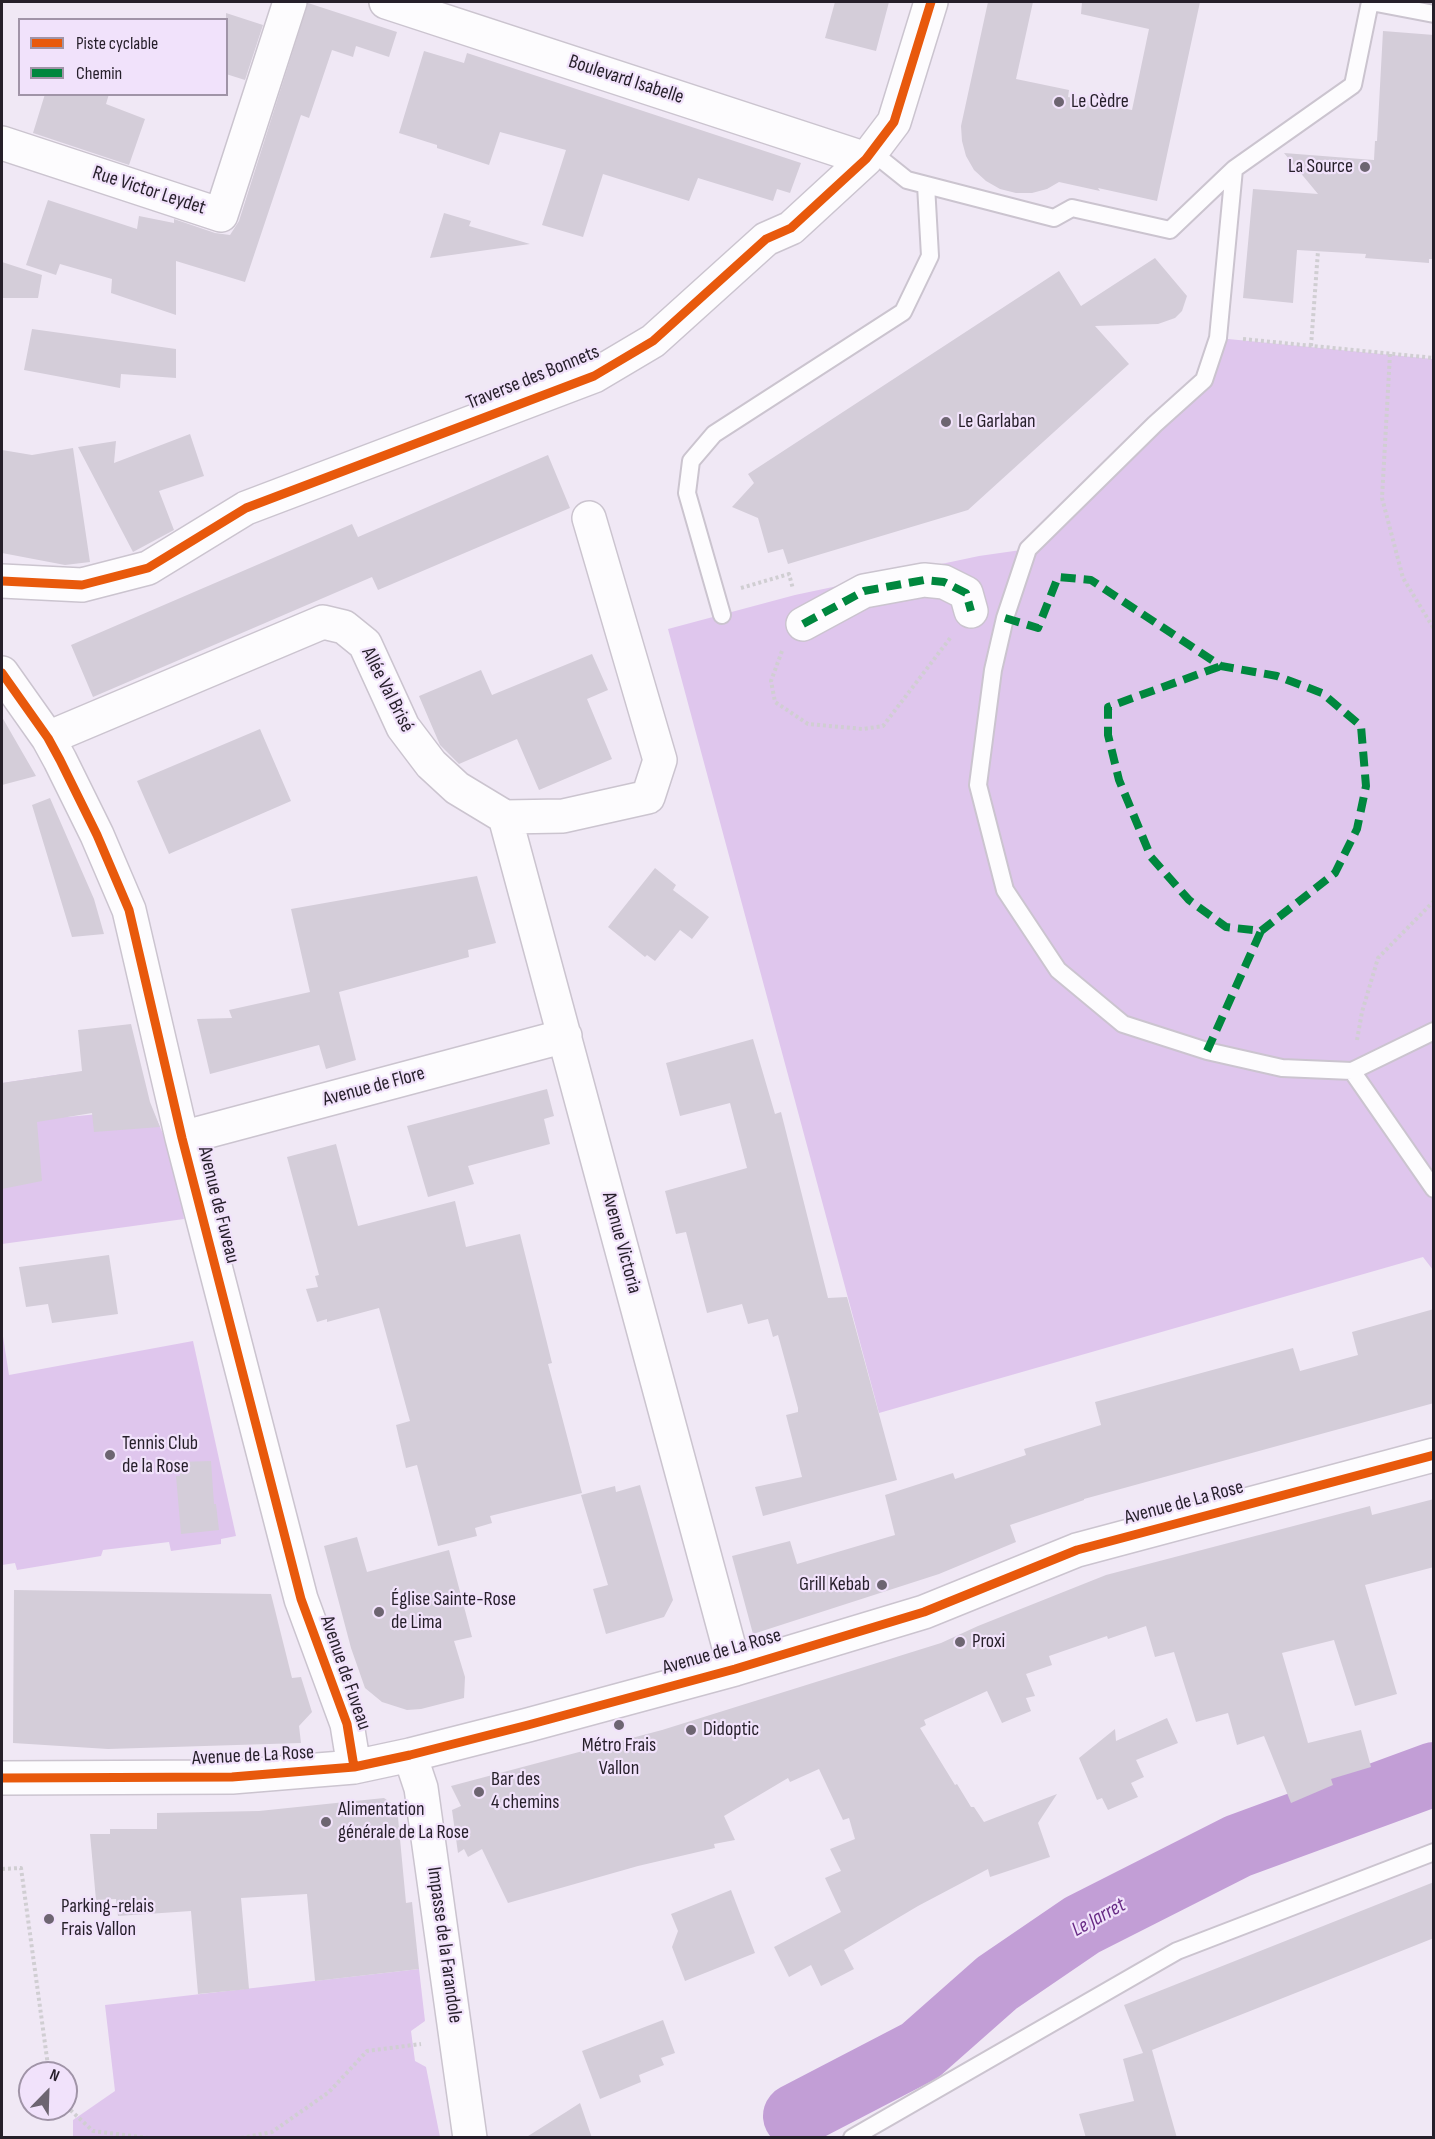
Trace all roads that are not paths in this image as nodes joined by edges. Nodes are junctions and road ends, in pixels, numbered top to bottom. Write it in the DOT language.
graph roads {
  1 [pos="290,2"];
  2 [pos="386,2"];
  3 [pos="931,2"];
  4 [pos="1371,2"];
  5 [pos="1434,14"];
  6 [pos="2,143"];
  7 [pos="869,155"];
  8 [pos="1234,169"];
  9 [pos="926,185"];
  10 [pos="589,518"];
  11 [pos="2,581"];
  12 [pos="971,611"];
  13 [pos="722,615"];
  14 [pos="803,624"];
  15 [pos="2,672"];
  16 [pos="48,738"];
  17 [pos="505,817"];
  18 [pos="1434,1031"];
  19 [pos="565,1036"];
  20 [pos="1352,1071"];
  21 [pos="182,1138"];
  22 [pos="1434,1189"];
  23 [pos="1434,1455"];
  24 [pos="735,1669"];
  25 [pos="410,1755"];
  26 [pos="354,1767"];
  27 [pos="2,1778"];
  28 [pos="1434,1852"];
  29 [pos="470,2138"];
  30 [pos="852,2138"];
  1 -- 6 [label="street, Rue Victor Leydet"];
  2 -- 7 [label="street, Boulevard Isabelle"];
  3 -- 7 [label="street, Traverse des Bonnets"];
  4 -- 5 [label="lane"];
  4 -- 8 [label="lane"];
  7 -- 9 [label="lane"];
  7 -- 11 [label="street, Traverse des Bonnets"];
  8 -- 9 [label="lane"];
  8 -- 20 [label="lane"];
  9 -- 13 [label="lane"];
  10 -- 17 [label="street"];
  12 -- 14 [label="street"];
  15 -- 16 [label="street, Avenue de Fuveau"];
  16 -- 17 [label="street, Allée Val Brisé"];
  16 -- 21 [label="street, Avenue de Fuveau"];
  17 -- 19 [label="street, Avenue Victoria"];
  18 -- 20 [label="lane"];
  19 -- 21 [label="street, Avenue de Flore"];
  19 -- 24 [label="street, Avenue Victoria"];
  20 -- 22 [label="lane"];
  21 -- 26 [label="street, Avenue de Fuveau"];
  23 -- 24 [label="street, Avenue de La Rose"];
  24 -- 25 [label="street, Avenue de La Rose"];
  25 -- 26 [label="street, Avenue de La Rose"];
  25 -- 29 [label="street, Impasse de la Farandole"];
  26 -- 27 [label="street, Avenue de La Rose"];
  28 -- 30 [label="lane"];
}
